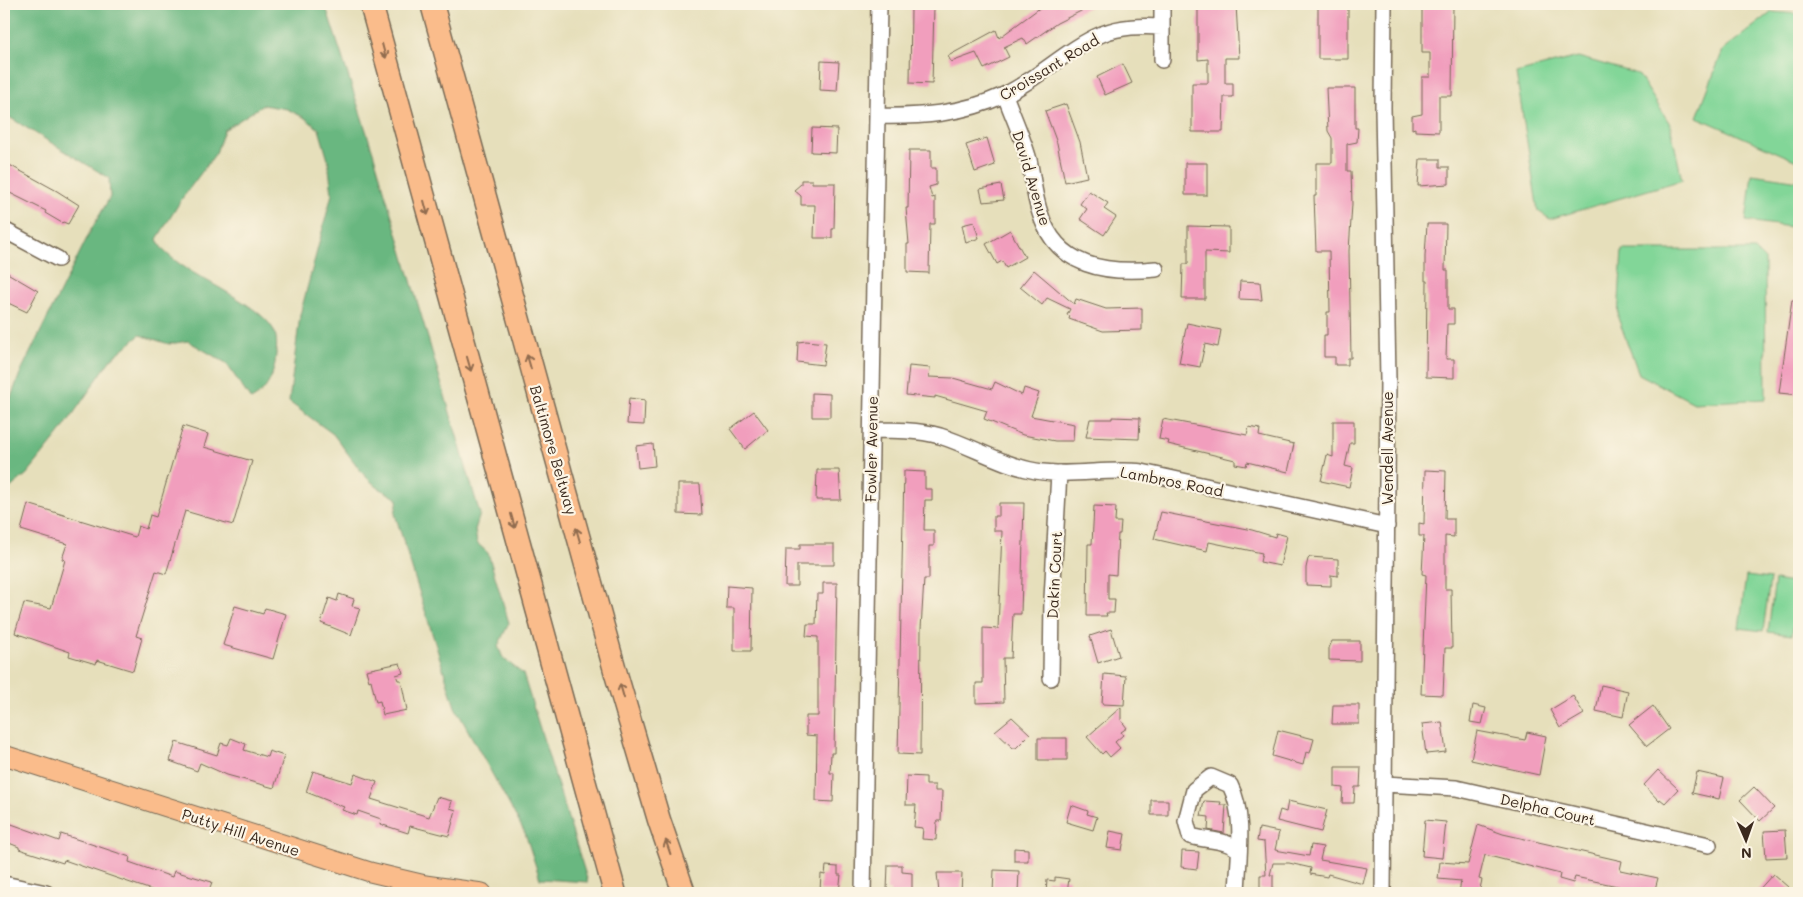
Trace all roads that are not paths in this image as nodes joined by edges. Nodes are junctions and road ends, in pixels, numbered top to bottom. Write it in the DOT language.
graph roads {
  1 [pos="371,4"];
  2 [pos="432,4"];
  3 [pos="879,4"];
  4 [pos="1162,4"];
  5 [pos="1384,4"];
  6 [pos="1162,26"];
  7 [pos="1162,60"];
  8 [pos="1005,95"];
  9 [pos="877,116"];
  10 [pos="4,230"];
  11 [pos="58,259"];
  12 [pos="1156,269"];
  13 [pos="872,430"];
  14 [pos="1059,473"];
  15 [pos="1386,526"];
  16 [pos="1051,678"];
  17 [pos="4,755"];
  18 [pos="1384,784"];
  19 [pos="1709,845"];
  20 [pos="1239,850"];
  21 [pos="4,884"];
  22 [pos="424,889"];
  23 [pos="46,893"];
  24 [pos="482,893"];
  25 [pos="615,893"];
  26 [pos="684,893"];
  27 [pos="863,893"];
  28 [pos="1237,893"];
  29 [pos="1383,893"];
  1 -- 25 [label="highway, one-way"];
  26 -- 2 [label="highway, Baltimore Beltway, one-way"];
  3 -- 9 [label="street, Fowler Avenue"];
  4 -- 6 [label="street"];
  5 -- 15 [label="street, Wendell Avenue"];
  6 -- 7 [label="street"];
  6 -- 8 [label="street, Croissant Road"];
  8 -- 9 [label="street, Croissant Road"];
  8 -- 12 [label="street, David Avenue"];
  9 -- 13 [label="street, Fowler Avenue"];
  10 -- 11 [label="street"];
  13 -- 14 [label="street, Lambros Road"];
  13 -- 27 [label="street, Fowler Avenue"];
  14 -- 15 [label="street, Lambros Road"];
  14 -- 16 [label="street, Dakin Court"];
  15 -- 18 [label="street, Wendell Avenue"];
  17 -- 22 [label="main road, Putty Hill Avenue"];
  18 -- 19 [label="street, Delpha Court"];
  18 -- 29 [label="street, Wendell Avenue"];
  20 -- 20 [label="street"];
  20 -- 28 [label="street"];
  21 -- 23 [label="street"];
  22 -- 24 [label="main road, Putty Hill Avenue"];
}
